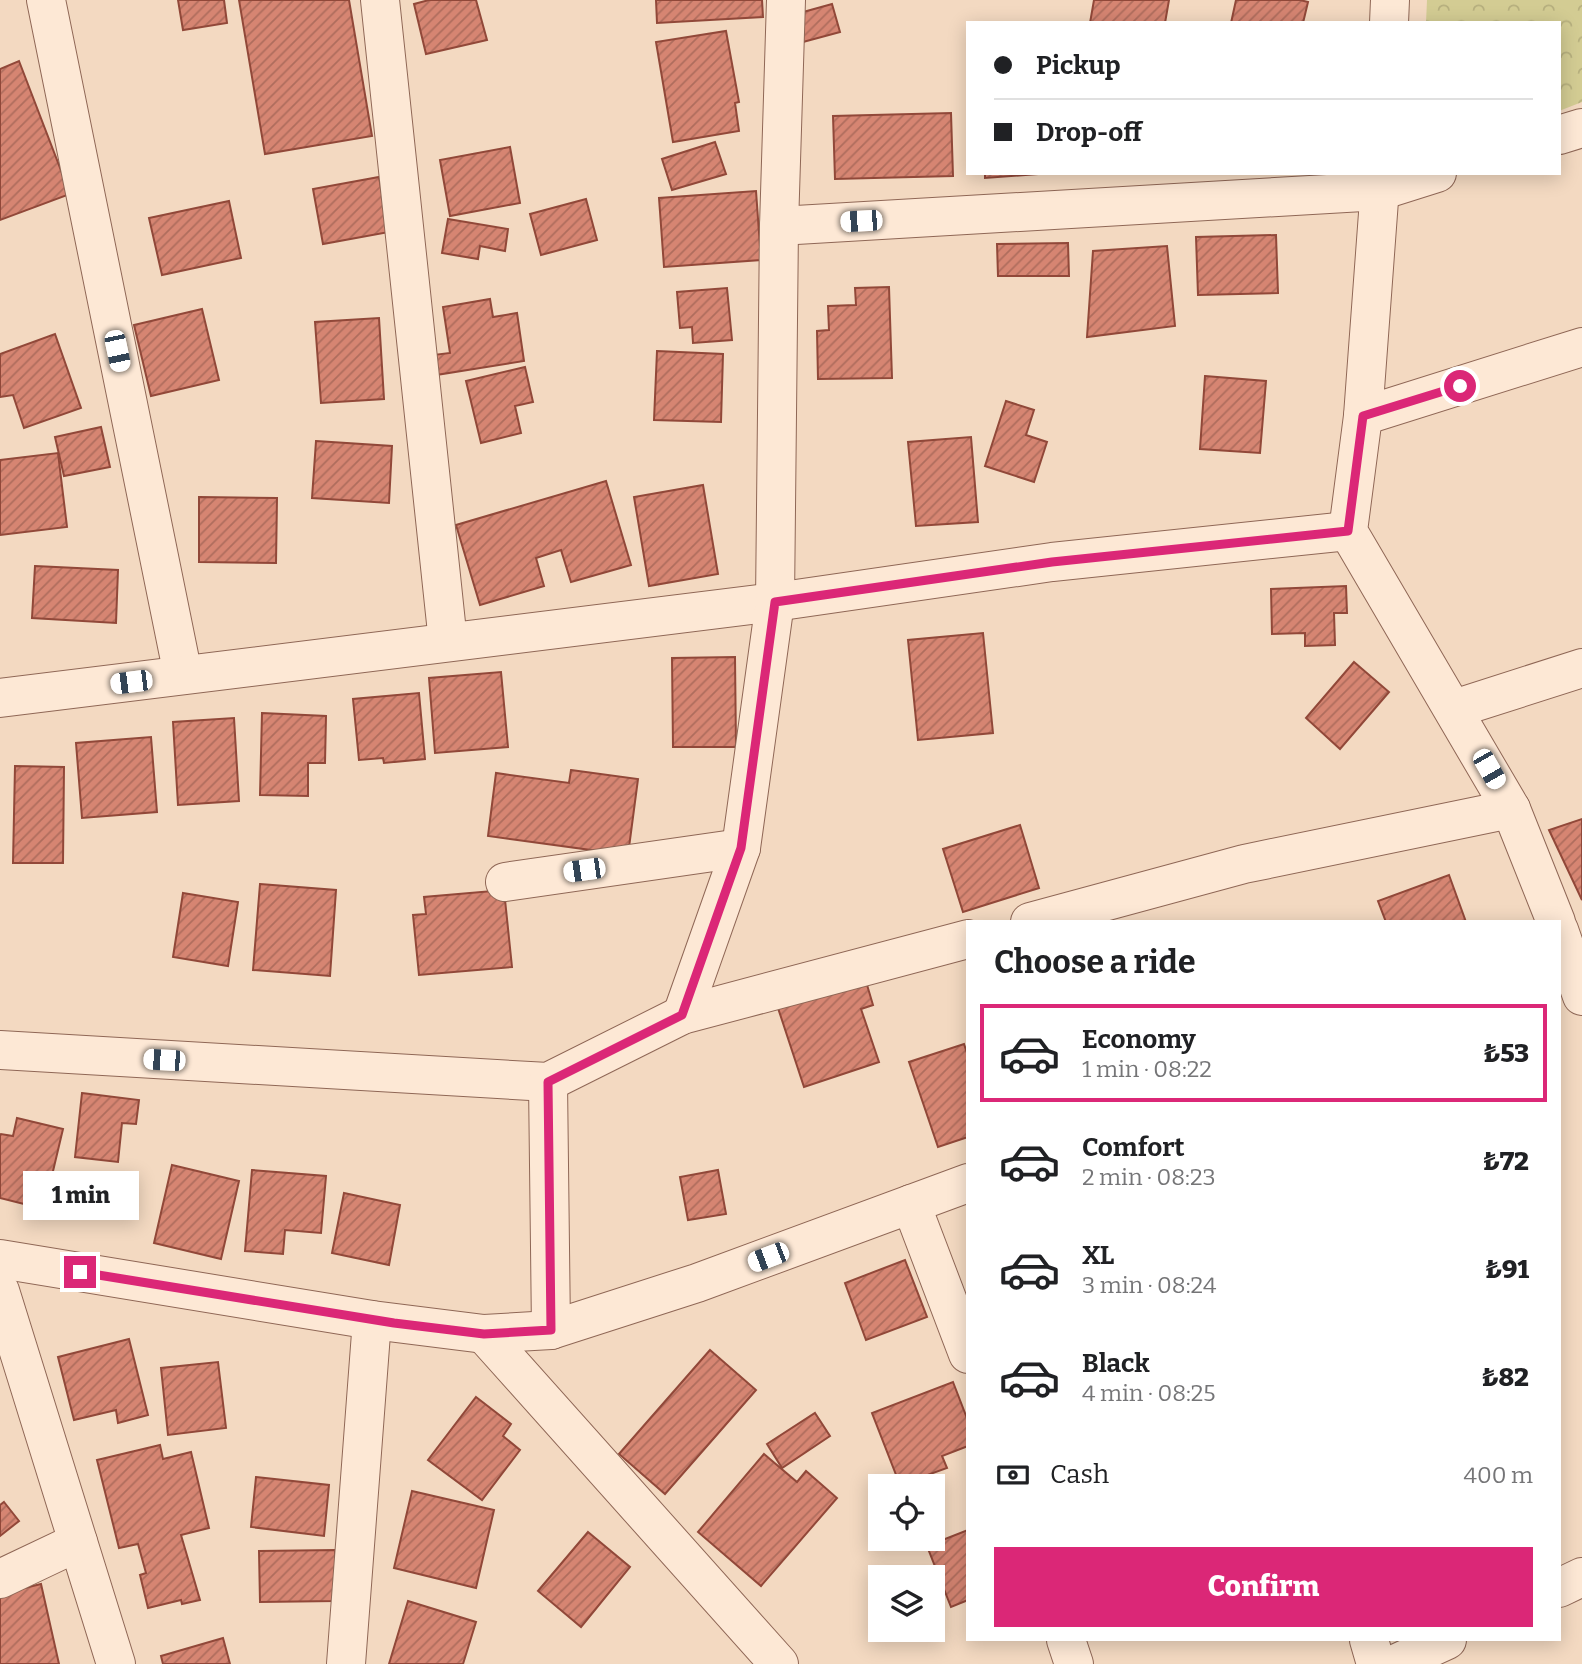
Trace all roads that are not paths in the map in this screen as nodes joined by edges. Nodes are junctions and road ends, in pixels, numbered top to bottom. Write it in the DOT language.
graph roads {
  1 [pos="46,0"];
  2 [pos="380,0"];
  3 [pos="786,0"];
  4 [pos="1390,0"];
  5 [pos="1389,21"];
  6 [pos="1582,128"];
  7 [pos="1561,134"];
  8 [pos="1425,175"];
  9 [pos="1381,182"];
  10 [pos="779,226"];
  11 [pos="1582,347"];
  12 [pos="1363,416"];
  13 [pos="1348,531"];
  14 [pos="775,602"];
  15 [pos="447,642"];
  16 [pos="1582,668"];
  17 [pos="183,675"];
  18 [pos="0,698"];
  19 [pos="1454,709"];
  20 [pos="1511,809"];
  21 [pos="741,848"];
  22 [pos="505,882"];
  23 [pos="1037,920"];
  24 [pos="1555,920"];
  25 [pos="966,940"];
  26 [pos="1568,952"];
  27 [pos="1582,996"];
  28 [pos="682,1015"];
  29 [pos="0,1050"];
  30 [pos="548,1082"];
  31 [pos="966,1184"];
  32 [pos="911,1204"];
  33 [pos="0,1259"];
  34 [pos="0,1291"];
  35 [pos="372,1320"];
  36 [pos="551,1330"];
  37 [pos="484,1334"];
  38 [pos="966,1348"];
  39 [pos="78,1542"];
  40 [pos="1582,1577"];
  41 [pos="0,1579"];
  42 [pos="1561,1587"];
  43 [pos="1066,1641"];
  44 [pos="1369,1641"];
  45 [pos="1445,1641"];
  46 [pos="116,1664"];
  47 [pos="346,1664"];
  48 [pos="779,1664"];
  49 [pos="1074,1664"];
  50 [pos="1376,1664"];
  51 [pos="1395,1664"];
  1 -- 17 [label="street"];
  2 -- 15 [label="street"];
  3 -- 10 [label="street"];
  4 -- 5 [label="street"];
  6 -- 7 [label="street"];
  8 -- 9 [label="street"];
  9 -- 10 [label="street"];
  9 -- 12 [label="street"];
  10 -- 14 [label="street"];
  11 -- 12 [label="street"];
  12 -- 13 [label="street"];
  13 -- 14 [label="street"];
  13 -- 19 [label="street"];
  14 -- 15 [label="street"];
  14 -- 21 [label="street"];
  15 -- 17 [label="street"];
  16 -- 19 [label="street"];
  17 -- 18 [label="street"];
  19 -- 20 [label="street"];
  20 -- 23 [label="street"];
  20 -- 24 [label="street"];
  21 -- 22 [label="street"];
  21 -- 28 [label="street"];
  25 -- 28 [label="street"];
  26 -- 27 [label="street"];
  28 -- 30 [label="street"];
  29 -- 30 [label="street"];
  30 -- 36 [label="street"];
  31 -- 32 [label="street"];
  32 -- 36 [label="street"];
  32 -- 38 [label="street"];
  33 -- 35 [label="street"];
  34 -- 39 [label="street"];
  35 -- 37 [label="street"];
  35 -- 47 [label="street"];
  36 -- 37 [label="street"];
  37 -- 48 [label="street"];
  39 -- 41 [label="street"];
  39 -- 46 [label="street"];
  40 -- 42 [label="street"];
  43 -- 49 [label="street"];
  44 -- 50 [label="street"];
  45 -- 51 [label="street"];
}
